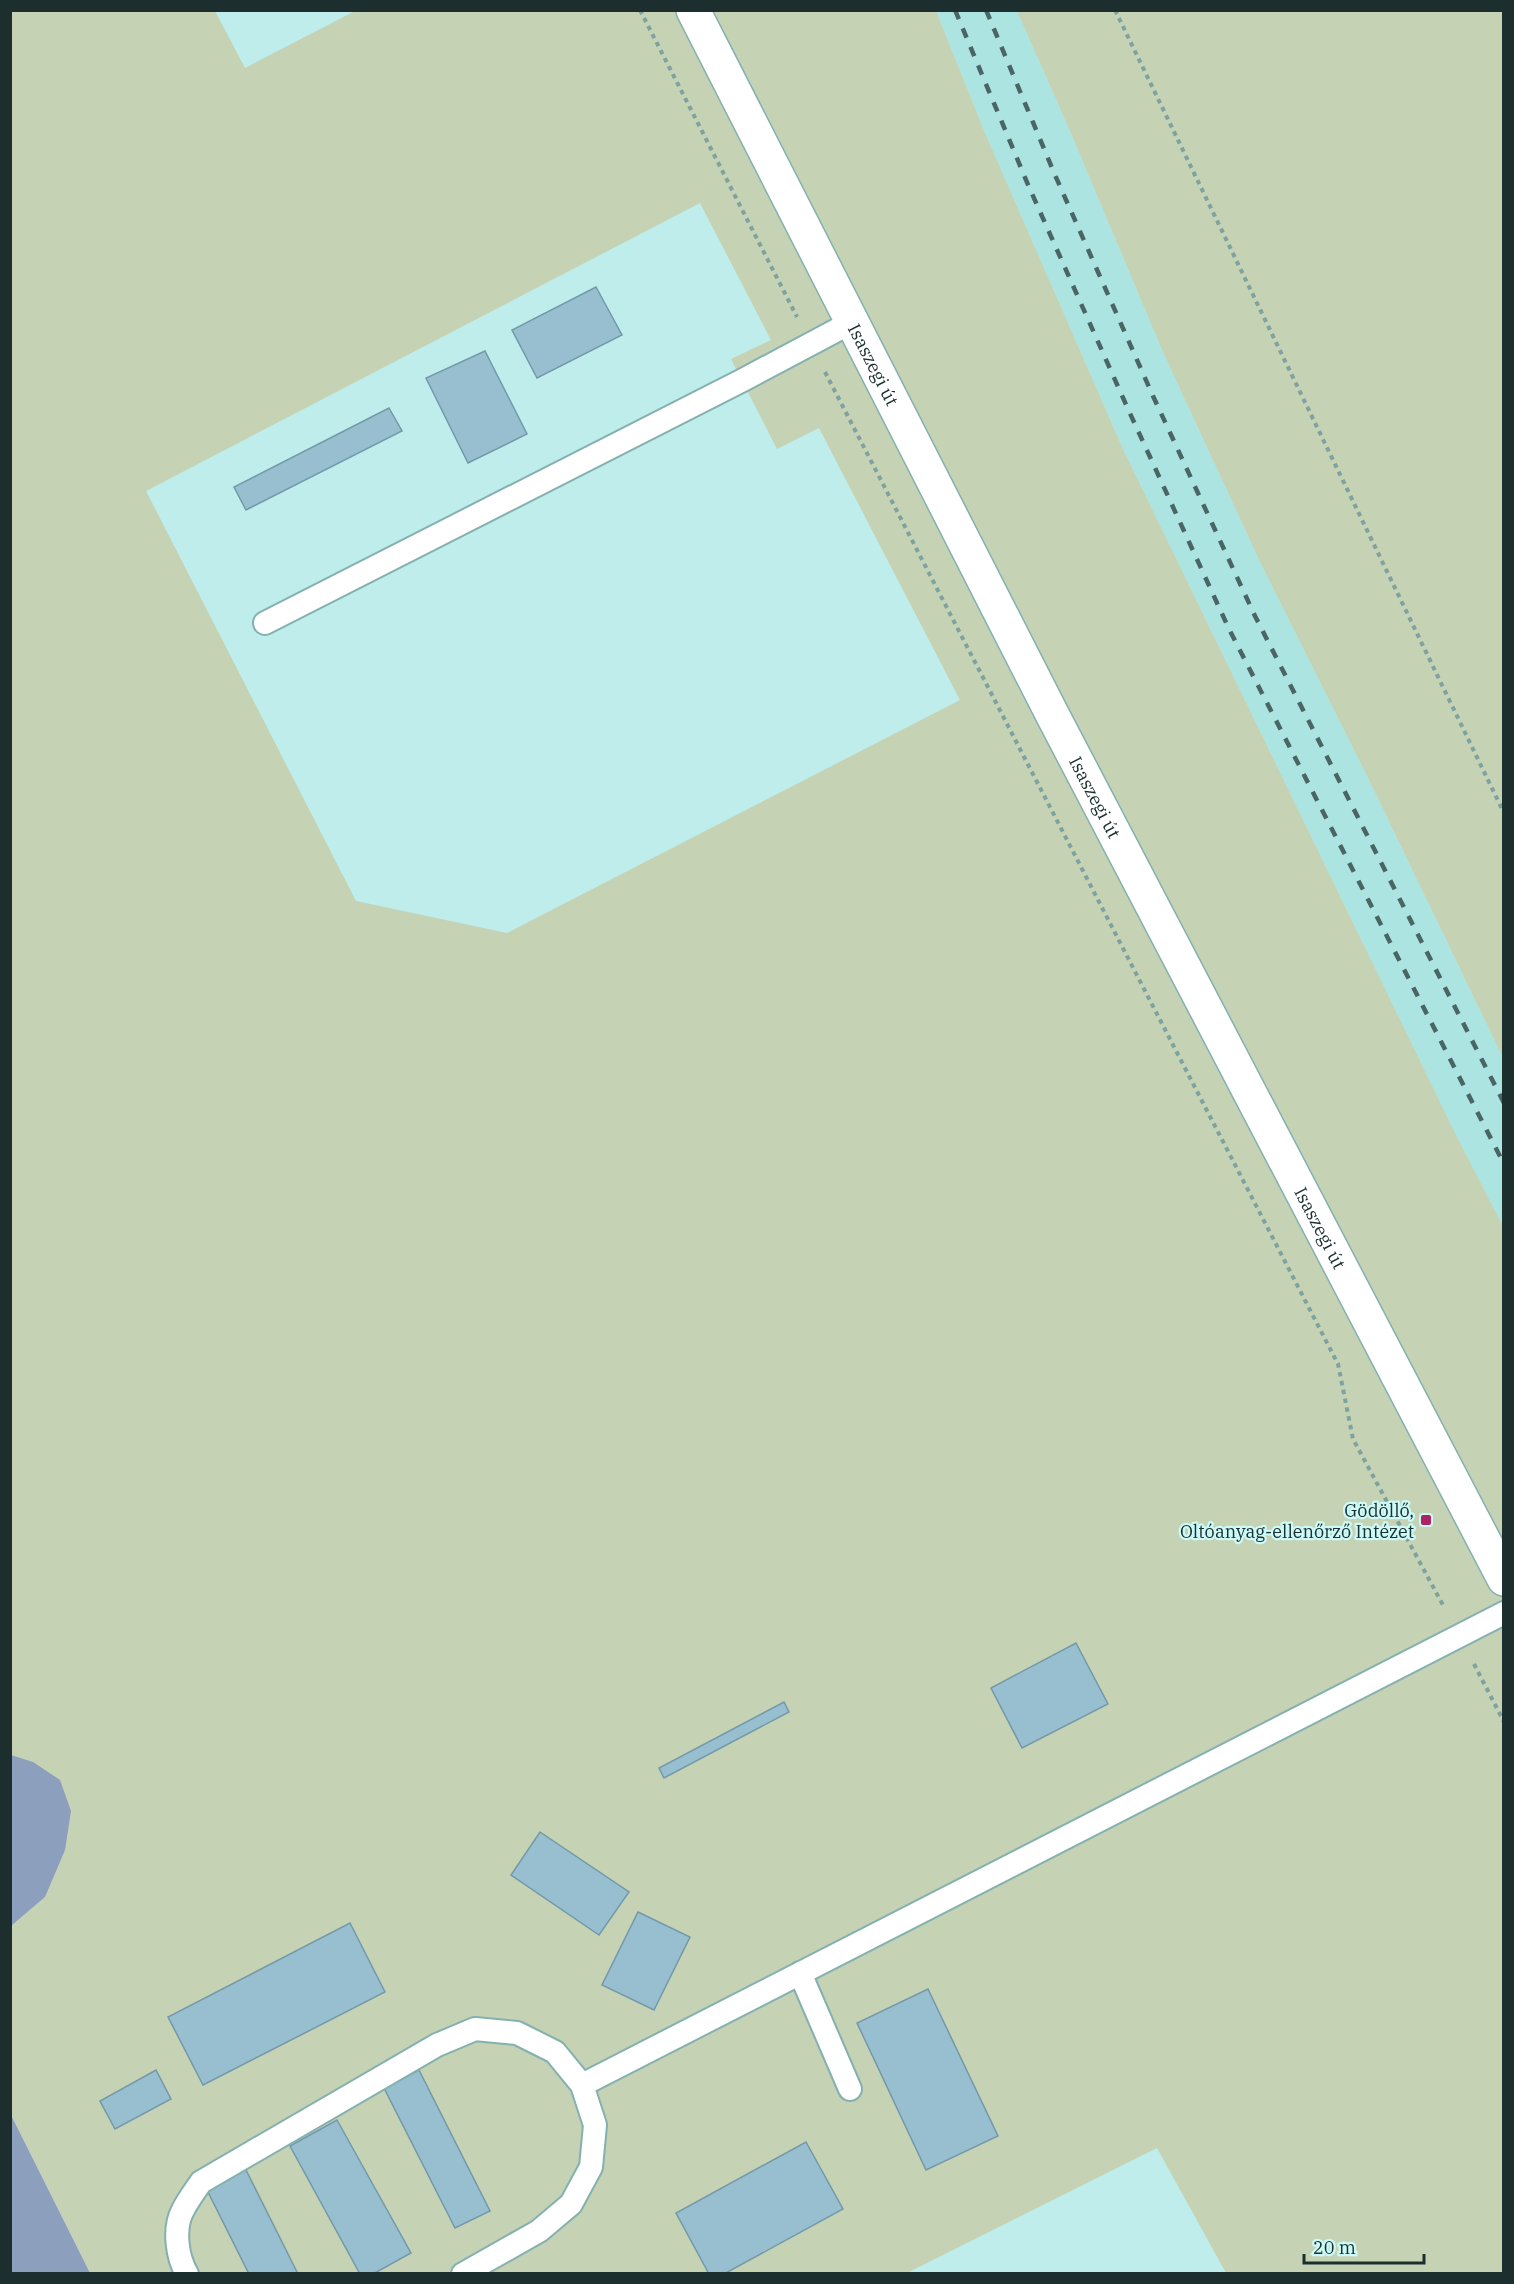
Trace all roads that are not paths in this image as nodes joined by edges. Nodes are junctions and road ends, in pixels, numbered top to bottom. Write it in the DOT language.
graph roads {
  1 [pos="693,10"];
  2 [pos="852,322"];
  3 [pos="265,623"];
  4 [pos="1503,1579"];
  5 [pos="1503,1613"];
  6 [pos="800,1972"];
  7 [pos="582,2085"];
  8 [pos="850,2089"];
  9 [pos="188,2274"];
  10 [pos="463,2274"];
  1 -- 2 [label="main road, Isaszegi út"];
  2 -- 3 [label="lane"];
  2 -- 4 [label="main road, Isaszegi út"];
  5 -- 6 [label="lane"];
  6 -- 7 [label="lane"];
  6 -- 8 [label="lane"];
  7 -- 9 [label="lane"];
  7 -- 10 [label="lane"];
}
